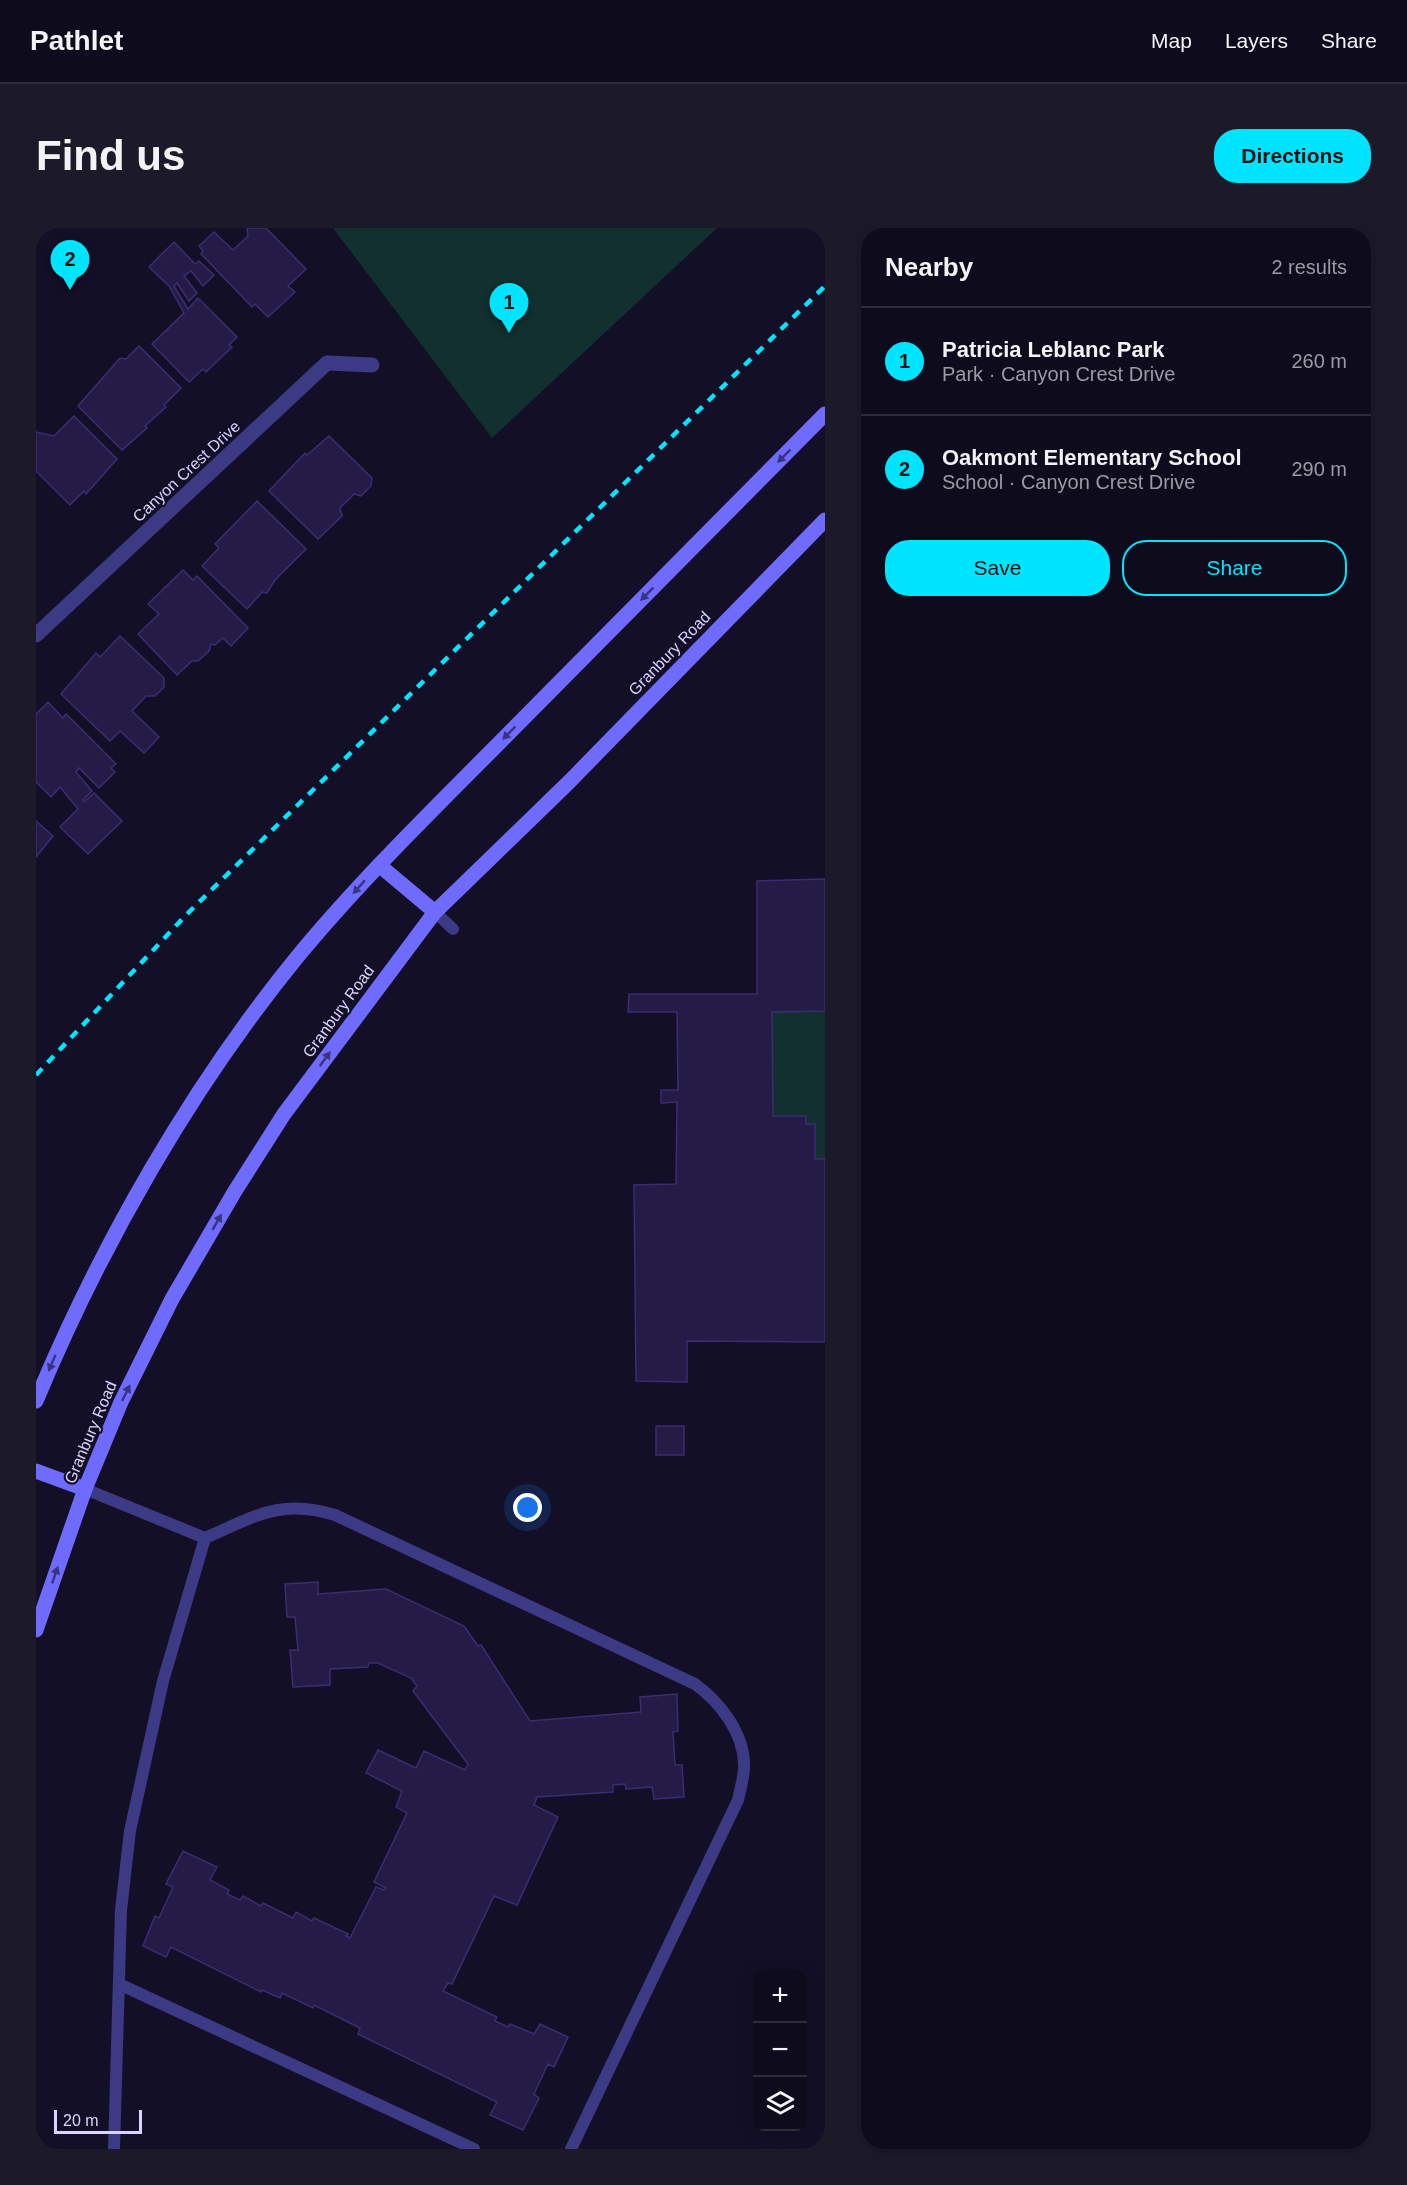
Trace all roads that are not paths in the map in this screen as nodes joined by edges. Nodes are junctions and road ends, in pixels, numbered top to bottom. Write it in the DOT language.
graph roads {
  1 [pos="372,365"];
  2 [pos="825,414"];
  3 [pos="825,520"];
  4 [pos="36,635"];
  5 [pos="379,865"];
  6 [pos="435,912"];
  7 [pos="453,929"];
  8 [pos="36,1401"];
  9 [pos="36,1471"];
  10 [pos="85,1489"];
  11 [pos="205,1538"];
  12 [pos="36,1630"];
  13 [pos="119,1984"];
  14 [pos="114,2149"];
  15 [pos="474,2149"];
  16 [pos="571,2149"];
  1 -- 4 [label="street, Canyon Crest Drive"];
  2 -- 5 [label="main road, one-way"];
  3 -- 6 [label="main road, Granbury Road"];
  5 -- 6 [label="main road"];
  5 -- 8 [label="main road, one-way"];
  6 -- 7 [label="lane"];
  10 -- 6 [label="main road, Granbury Road, one-way"];
  9 -- 10 [label="main road"];
  10 -- 11 [label="lane"];
  12 -- 10 [label="main road, Granbury Road, one-way"];
  11 -- 13 [label="lane"];
  11 -- 16 [label="lane"];
  13 -- 14 [label="lane"];
  13 -- 15 [label="lane"];
}
